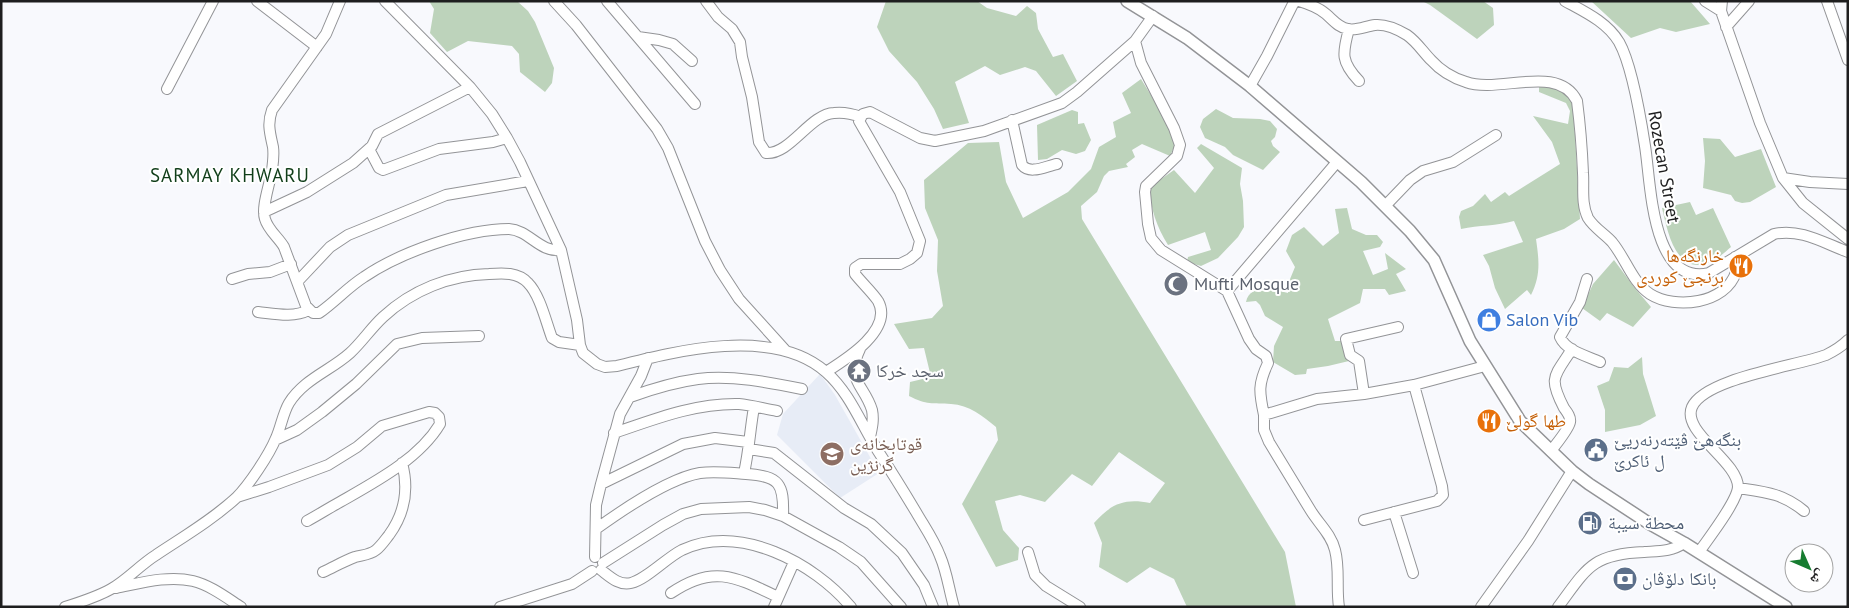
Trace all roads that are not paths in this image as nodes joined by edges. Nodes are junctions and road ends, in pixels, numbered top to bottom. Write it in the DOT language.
graph roads {
  1 [pos="213,1"];
  2 [pos="257,1"];
  3 [pos="340,1"];
  4 [pos="385,1"];
  5 [pos="554,1"];
  6 [pos="607,1"];
  7 [pos="706,1"];
  8 [pos="1127,1"];
  9 [pos="1298,1"];
  10 [pos="1565,1"];
  11 [pos="1705,1"];
  12 [pos="1748,1"];
  13 [pos="1827,1"];
  14 [pos="1722,6"];
  15 [pos="1153,16"];
  16 [pos="1726,27"];
  17 [pos="1349,29"];
  18 [pos="638,37"];
  19 [pos="1135,40"];
  20 [pos="317,47"];
  21 [pos="1848,60"];
  22 [pos="692,61"];
  23 [pos="1359,81"];
  24 [pos="1250,86"];
  25 [pos="470,88"];
  26 [pos="166,89"];
  27 [pos="696,104"];
  28 [pos="861,117"];
  29 [pos="1012,120"];
  30 [pos="1496,135"];
  31 [pos="507,138"];
  32 [pos="369,149"];
  33 [pos="1337,162"];
  34 [pos="1056,164"];
  35 [pos="1784,178"];
  36 [pos="528,181"];
  37 [pos="1848,184"];
  38 [pos="1385,206"];
  39 [pos="264,212"];
  40 [pos="1848,239"];
  41 [pos="561,250"];
  42 [pos="1848,252"];
  43 [pos="1735,257"];
  44 [pos="291,264"];
  45 [pos="232,279"];
  46 [pos="1587,279"];
  47 [pos="298,281"];
  48 [pos="1227,291"];
  49 [pos="309,310"];
  50 [pos="258,312"];
  51 [pos="1398,327"];
  52 [pos="479,336"];
  53 [pos="1848,340"];
  54 [pos="580,345"];
  55 [pos="861,348"];
  56 [pos="1572,349"];
  57 [pos="786,351"];
  58 [pos="648,358"];
  59 [pos="1600,362"];
  60 [pos="1485,366"];
  61 [pos="826,372"];
  62 [pos="1414,385"];
  63 [pos="802,390"];
  64 [pos="1364,394"];
  65 [pos="630,397"];
  66 [pos="754,408"];
  67 [pos="777,411"];
  68 [pos="1264,415"];
  69 [pos="614,433"];
  70 [pos="870,437"];
  71 [pos="275,440"];
  72 [pos="749,445"];
  73 [pos="1551,451"];
  74 [pos="402,463"];
  75 [pos="1572,471"];
  76 [pos="744,473"];
  77 [pos="601,484"];
  78 [pos="1738,488"];
  79 [pos="237,497"];
  80 [pos="1804,511"];
  81 [pos="1394,512"];
  82 [pos="783,516"];
  83 [pos="1364,520"];
  84 [pos="307,521"];
  85 [pos="596,529"];
  86 [pos="1684,543"];
  87 [pos="1028,552"];
  88 [pos="1699,552"];
  89 [pos="794,562"];
  90 [pos="598,565"];
  91 [pos="324,572"];
  92 [pos="1413,573"];
  93 [pos="112,589"];
  94 [pos="671,593"];
  95 [pos="776,602"];
  96 [pos="65,607"];
  97 [pos="242,607"];
  98 [pos="500,607"];
  99 [pos="852,607"];
  100 [pos="902,607"];
  101 [pos="933,607"];
  102 [pos="954,607"];
  103 [pos="1080,607"];
  104 [pos="1339,607"];
  105 [pos="1481,607"];
  106 [pos="1558,607"];
  107 [pos="1786,607"];
  1 -- 26 [label="street"];
  2 -- 20 [label="street"];
  3 -- 20 [label="street"];
  4 -- 25 [label="street"];
  5 -- 57 [label="street"];
  6 -- 18 [label="street"];
  7 -- 28 [label="street"];
  8 -- 15 [label="street"];
  9 -- 17 [label="street"];
  9 -- 24 [label="street"];
  10 -- 43 [label="street, Rozecan Street"];
  11 -- 14 [label="street"];
  12 -- 16 [label="street"];
  13 -- 21 [label="street"];
  14 -- 16 [label="street"];
  15 -- 19 [label="street"];
  15 -- 24 [label="street"];
  16 -- 35 [label="street"];
  17 -- 23 [label="street"];
  17 -- 43 [label="street"];
  18 -- 22 [label="street"];
  18 -- 27 [label="street"];
  19 -- 29 [label="street"];
  19 -- 48 [label="street"];
  20 -- 39 [label="street"];
  24 -- 33 [label="street"];
  25 -- 31 [label="street"];
  25 -- 32 [label="street"];
  28 -- 29 [label="street"];
  28 -- 55 [label="street"];
  29 -- 34 [label="street"];
  30 -- 38 [label="street"];
  31 -- 32 [label="street"];
  31 -- 36 [label="street"];
  32 -- 39 [label="street"];
  33 -- 38 [label="street"];
  33 -- 48 [label="street"];
  35 -- 37 [label="street"];
  35 -- 40 [label="street"];
  36 -- 41 [label="street"];
  36 -- 47 [label="street"];
  38 -- 60 [label="street"];
  39 -- 44 [label="street"];
  41 -- 49 [label="street"];
  41 -- 54 [label="street"];
  42 -- 43 [label="street, Rozecan Street"];
  44 -- 45 [label="street"];
  44 -- 47 [label="street"];
  46 -- 56 [label="street"];
  47 -- 49 [label="street"];
  48 -- 68 [label="street"];
  49 -- 50 [label="street"];
  51 -- 64 [label="street"];
  52 -- 71 [label="street"];
  53 -- 78 [label="street"];
  54 -- 58 [label="street"];
  54 -- 71 [label="street"];
  55 -- 61 [label="street"];
  55 -- 70 [label="street"];
  56 -- 59 [label="street"];
  56 -- 73 [label="street"];
  57 -- 58 [label="street"];
  57 -- 61 [label="street"];
  58 -- 65 [label="street"];
  60 -- 62 [label="street"];
  60 -- 73 [label="street"];
  61 -- 70 [label="street"];
  62 -- 64 [label="street"];
  62 -- 81 [label="street"];
  63 -- 65 [label="street"];
  64 -- 68 [label="street"];
  65 -- 69 [label="street"];
  66 -- 67 [label="street"];
  66 -- 69 [label="street"];
  66 -- 72 [label="street"];
  68 -- 104 [label="street"];
  69 -- 77 [label="street"];
  70 -- 102 [label="street"];
  71 -- 79 [label="street"];
  72 -- 76 [label="street"];
  72 -- 77 [label="street"];
  72 -- 101 [label="street"];
  73 -- 75 [label="street"];
  74 -- 79 [label="street"];
  74 -- 84 [label="street"];
  74 -- 91 [label="street"];
  75 -- 86 [label="street"];
  75 -- 105 [label="street"];
  76 -- 82 [label="street"];
  76 -- 85 [label="street"];
  77 -- 85 [label="street"];
  78 -- 80 [label="street"];
  78 -- 88 [label="street"];
  79 -- 93 [label="street"];
  81 -- 83 [label="street"];
  81 -- 92 [label="street"];
  82 -- 90 [label="street"];
  82 -- 100 [label="street"];
  85 -- 90 [label="street"];
  86 -- 88 [label="street"];
  86 -- 106 [label="street"];
  87 -- 103 [label="street"];
  88 -- 107 [label="street"];
  89 -- 90 [label="street"];
  89 -- 95 [label="street"];
  89 -- 99 [label="street"];
  90 -- 98 [label="street"];
  93 -- 96 [label="street"];
  93 -- 97 [label="street"];
  94 -- 95 [label="street"];
}
